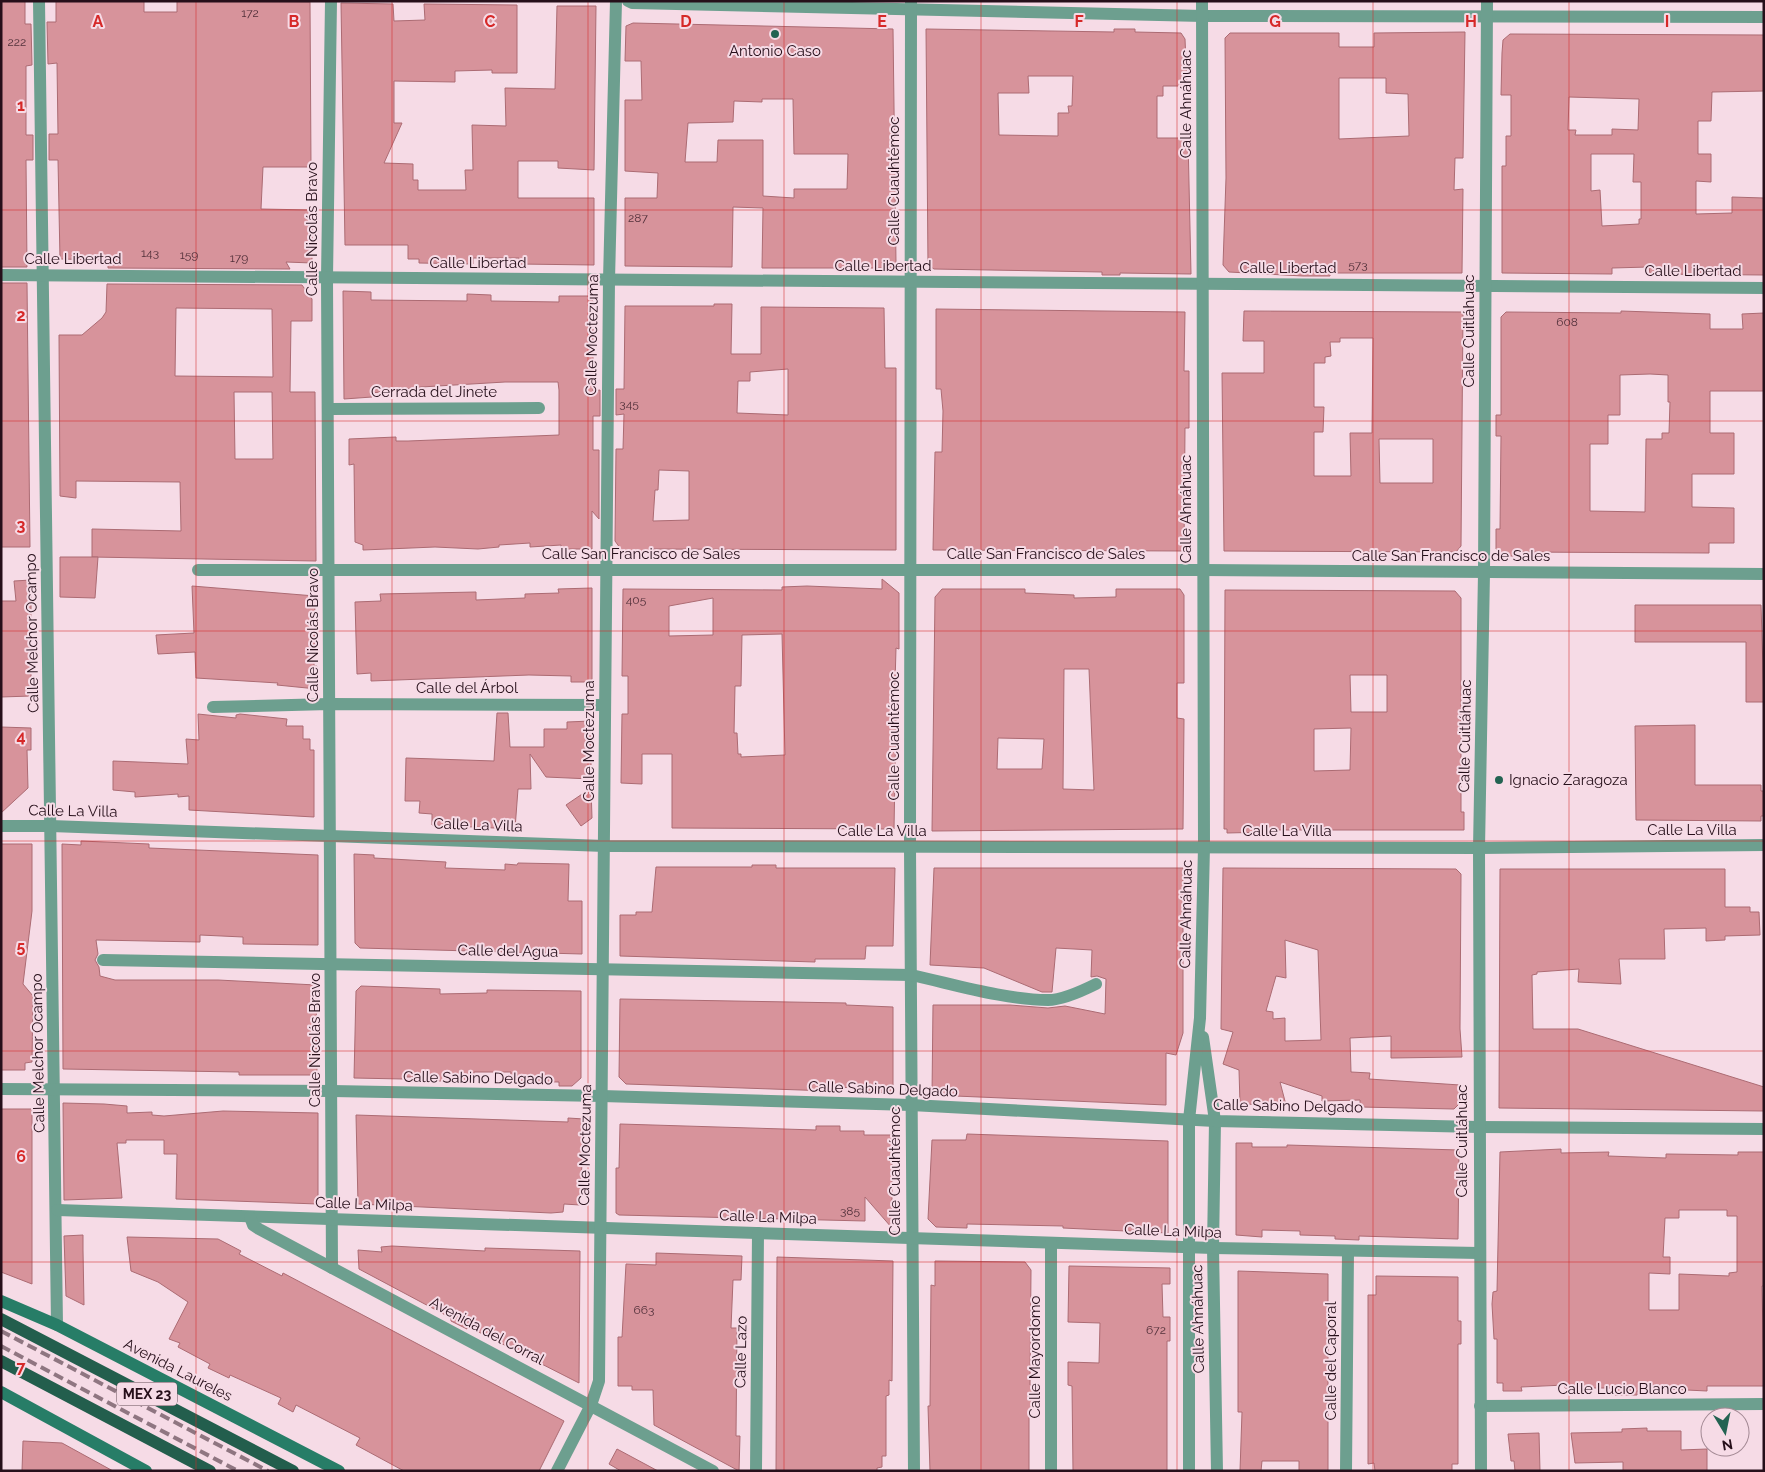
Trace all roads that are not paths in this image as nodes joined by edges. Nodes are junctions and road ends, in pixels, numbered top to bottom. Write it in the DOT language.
graph roads {
  1 [pos="39,1"];
  2 [pos="331,1"];
  3 [pos="616,1"];
  4 [pos="628,1"];
  5 [pos="1202,1"];
  6 [pos="1487,1"];
  7 [pos="911,6"];
  8 [pos="1487,15"];
  9 [pos="1203,16"];
  10 [pos="1764,17"];
  11 [pos="1,275"];
  12 [pos="44,275"];
  13 [pos="328,278"];
  14 [pos="609,280"];
  15 [pos="909,282"];
  16 [pos="1202,284"];
  17 [pos="1486,286"];
  18 [pos="1764,288"];
  19 [pos="539,408"];
  20 [pos="328,409"];
  21 [pos="198,570"];
  22 [pos="329,570"];
  23 [pos="607,570"];
  24 [pos="910,570"];
  25 [pos="1203,570"];
  26 [pos="1484,573"];
  27 [pos="1764,574"];
  28 [pos="329,704"];
  29 [pos="605,705"];
  30 [pos="214,707"];
  31 [pos="1,826"];
  32 [pos="52,826"];
  33 [pos="332,835"];
  34 [pos="1764,845"];
  35 [pos="605,846"];
  36 [pos="910,847"];
  37 [pos="1204,847"];
  38 [pos="1479,848"];
  39 [pos="103,960"];
  40 [pos="331,964"];
  41 [pos="604,970"];
  42 [pos="911,975"];
  43 [pos="1096,984"];
  44 [pos="1200,1018"];
  45 [pos="55,1088"];
  46 [pos="1,1089"];
  47 [pos="332,1091"];
  48 [pos="602,1096"];
  49 [pos="912,1105"];
  50 [pos="1189,1120"];
  51 [pos="1215,1121"];
  52 [pos="1478,1127"];
  53 [pos="1764,1129"];
  54 [pos="57,1210"];
  55 [pos="250,1217"];
  56 [pos="332,1219"];
  57 [pos="600,1228"];
  58 [pos="758,1233"];
  59 [pos="912,1238"];
  60 [pos="1051,1243"];
  61 [pos="1188,1247"];
  62 [pos="1214,1248"];
  63 [pos="1348,1251"];
  64 [pos="1479,1253"];
  65 [pos="332,1268"];
  66 [pos="1,1300"];
  67 [pos="1,1319"];
  68 [pos="57,1325"];
  69 [pos="1,1361"];
  70 [pos="1,1392"];
  71 [pos="1764,1404"];
  72 [pos="591,1405"];
  73 [pos="1480,1406"];
  74 [pos="131,1466"];
  75 [pos="146,1471"];
  76 [pos="210,1471"];
  77 [pos="292,1471"];
  78 [pos="339,1471"];
  79 [pos="558,1471"];
  80 [pos="713,1471"];
  81 [pos="756,1471"];
  82 [pos="914,1471"];
  83 [pos="1051,1471"];
  84 [pos="1189,1471"];
  85 [pos="1217,1471"];
  86 [pos="1346,1471"];
  87 [pos="1481,1471"];
  1 -- 12 [label="street, Calle Melchor Ocampo"];
  2 -- 13 [label="street, Calle Nicolás Bravo"];
  3 -- 14 [label="street, Calle Moctezuma"];
  4 -- 7 [label="street"];
  5 -- 9 [label="street, Calle Ahnáhuac"];
  6 -- 8 [label="street, Calle Cuitláhuac"];
  7 -- 9 [label="street"];
  7 -- 15 [label="street, Calle Cuauhtémoc"];
  8 -- 9 [label="street"];
  8 -- 10 [label="street"];
  8 -- 17 [label="street, Calle Cuitláhuac"];
  9 -- 16 [label="street, Calle Ahnáhuac"];
  11 -- 12 [label="street, Calle Libertad"];
  12 -- 13 [label="street, Calle Libertad"];
  12 -- 32 [label="street, Calle Melchor Ocampo"];
  13 -- 14 [label="street, Calle Libertad"];
  13 -- 20 [label="street, Calle Nicolás Bravo"];
  14 -- 15 [label="street, Calle Libertad"];
  14 -- 23 [label="street, Calle Moctezuma"];
  15 -- 16 [label="street, Calle Libertad"];
  15 -- 24 [label="street, Calle Cuauhtémoc"];
  16 -- 17 [label="street, Calle Libertad"];
  16 -- 25 [label="street, Calle Ahnáhuac"];
  17 -- 18 [label="street, Calle Libertad"];
  17 -- 26 [label="street, Calle Cuitláhuac"];
  19 -- 20 [label="street, Cerrada del Jinete"];
  20 -- 22 [label="street, Calle Nicolás Bravo"];
  21 -- 22 [label="street, Calle San Francisco de Sales"];
  22 -- 23 [label="street, Calle San Francisco de Sales"];
  22 -- 28 [label="street, Calle Nicolás Bravo"];
  23 -- 24 [label="street, Calle San Francisco de Sales"];
  23 -- 29 [label="street, Calle Moctezuma"];
  24 -- 25 [label="street, Calle San Francisco de Sales"];
  24 -- 36 [label="street, Calle Cuauhtémoc"];
  25 -- 26 [label="street, Calle San Francisco de Sales"];
  25 -- 37 [label="street, Calle Ahnáhuac"];
  26 -- 27 [label="street, Calle San Francisco de Sales"];
  26 -- 38 [label="street, Calle Cuitláhuac"];
  28 -- 29 [label="street, Calle del Árbol"];
  28 -- 30 [label="street, Calle del Árbol"];
  28 -- 33 [label="street, Calle Nicolás Bravo"];
  29 -- 35 [label="street, Calle Moctezuma"];
  31 -- 32 [label="street, Calle La Villa"];
  32 -- 33 [label="street, Calle La Villa"];
  32 -- 45 [label="street, Calle Melchor Ocampo"];
  33 -- 35 [label="street, Calle La Villa"];
  33 -- 40 [label="street, Calle Nicolás Bravo"];
  34 -- 38 [label="street, Calle La Villa"];
  35 -- 36 [label="street, Calle La Villa"];
  35 -- 41 [label="street, Calle Moctezuma"];
  36 -- 37 [label="street, Calle La Villa"];
  36 -- 42 [label="street, Calle Cuauhtémoc"];
  37 -- 38 [label="street, Calle La Villa"];
  37 -- 44 [label="street, Calle Ahnáhuac"];
  38 -- 52 [label="street, Calle Cuitláhuac"];
  39 -- 40 [label="street, Calle del Agua"];
  40 -- 41 [label="street, Calle del Agua"];
  40 -- 47 [label="street, Calle Nicolás Bravo"];
  41 -- 42 [label="street, Calle del Agua"];
  41 -- 48 [label="street, Calle Moctezuma"];
  42 -- 43 [label="street, Calle del Agua"];
  42 -- 49 [label="street, Calle Cuauhtémoc"];
  44 -- 50 [label="street, Calle Ahnáhuac"];
  44 -- 51 [label="street, Calle Ahnáhuac"];
  45 -- 46 [label="street, Calle Sabino Delgado"];
  45 -- 47 [label="street, Calle Sabino Delgado"];
  45 -- 54 [label="street, Calle Melchor Ocampo"];
  47 -- 48 [label="street, Calle Sabino Delgado"];
  47 -- 56 [label="street, Calle Nicolás Bravo"];
  48 -- 49 [label="street, Calle Sabino Delgado"];
  48 -- 57 [label="street, Calle Moctezuma"];
  49 -- 50 [label="street, Calle Sabino Delgado"];
  49 -- 59 [label="street, Calle Cuauhtémoc"];
  50 -- 51 [label="street, Calle Sabino Delgado"];
  50 -- 61 [label="street, Calle Ahnáhuac"];
  51 -- 52 [label="street, Calle Sabino Delgado"];
  51 -- 62 [label="street, Calle Ahnáhuac"];
  52 -- 53 [label="street, Calle Sabino Delgado"];
  52 -- 64 [label="street, Calle Cuitláhuac"];
  54 -- 55 [label="street, Calle La Milpa"];
  54 -- 68 [label="street, Calle Melchor Ocampo"];
  55 -- 56 [label="street, Calle La Milpa"];
  55 -- 65 [label="street, Avenida del Corral"];
  56 -- 57 [label="street, Calle La Milpa"];
  56 -- 65 [label="street, Calle Nicolás Bravo"];
  57 -- 58 [label="street, Calle La Milpa"];
  57 -- 72 [label="street, Calle Moctezuma"];
  58 -- 59 [label="street, Calle La Milpa"];
  58 -- 81 [label="street, Calle Lazo"];
  59 -- 60 [label="street, Calle La Milpa"];
  59 -- 82 [label="street, Calle Cuauhtémoc"];
  60 -- 61 [label="street, Calle La Milpa"];
  60 -- 83 [label="street, Calle Mayordomo"];
  61 -- 62 [label="street, Calle La Milpa"];
  61 -- 84 [label="street, Calle Ahnáhuac"];
  62 -- 63 [label="street, Calle La Milpa"];
  62 -- 85 [label="street, Calle Ahnáhuac"];
  63 -- 64 [label="street, Calle La Milpa"];
  63 -- 86 [label="street, Calle del Caporal"];
  64 -- 73 [label="street, Calle Cuitláhuac"];
  65 -- 72 [label="street, Avenida del Corral"];
  66 -- 68 [label="main road, Avenida Laureles"];
  67 -- 77 [label="main road, MEX 23"];
  68 -- 78 [label="main road, Avenida Laureles"];
  69 -- 76 [label="main road, MEX 23"];
  70 -- 74 [label="main road"];
  71 -- 73 [label="street, Calle Lucio Blanco"];
  72 -- 79 [label="street, Calle Moctezuma"];
  72 -- 80 [label="street, Avenida del Corral"];
  73 -- 87 [label="street, Calle Cuitláhuac"];
  74 -- 75 [label="main road"];
}
